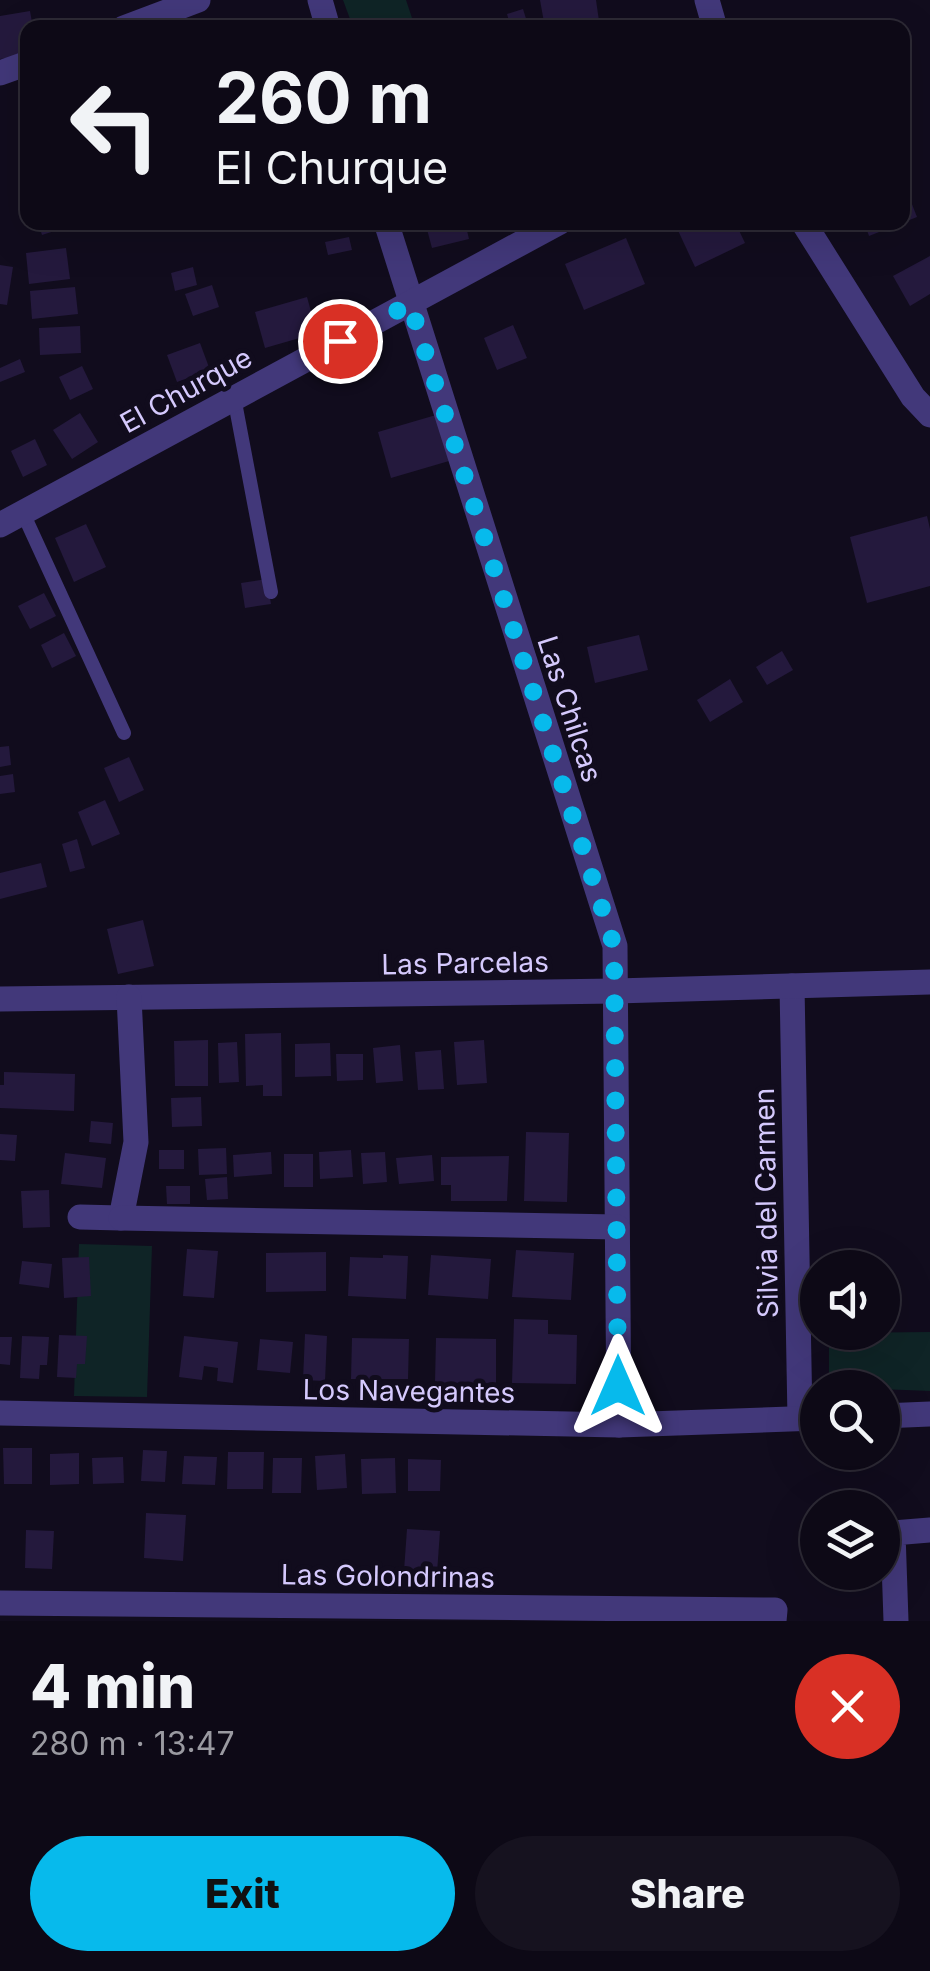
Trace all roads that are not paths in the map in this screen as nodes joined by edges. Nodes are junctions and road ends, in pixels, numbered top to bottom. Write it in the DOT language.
graph roads {
  1 [pos="198,0"];
  2 [pos="145,20"];
  3 [pos="388,230"];
  4 [pos="545,230"];
  5 [pos="808,230"];
  6 [pos="410,304"];
  7 [pos="234,398"];
  8 [pos="930,415"];
  9 [pos="12,519"];
  10 [pos="271,592"];
  11 [pos="124,733"];
  12 [pos="930,982"];
  13 [pos="792,986"];
  14 [pos="616,991"];
  15 [pos="129,997"];
  16 [pos="0,999"];
  17 [pos="80,1216"];
  18 [pos="121,1218"];
  19 [pos="617,1227"];
  20 [pos="807,1370"];
  21 [pos="0,1413"];
  22 [pos="930,1414"];
  23 [pos="900,1415"];
  24 [pos="800,1418"];
  25 [pos="618,1426"];
  26 [pos="930,1530"];
  27 [pos="0,1602"];
  28 [pos="90,1612"];
  29 [pos="251,1613"];
  30 [pos="417,1614"];
  31 [pos="596,1615"];
  32 [pos="774,1615"];
  33 [pos="896,1621"];
  1 -- 2 [label="street"];
  3 -- 6 [label="street, Las Chilcas"];
  4 -- 6 [label="street, El Churque"];
  5 -- 8 [label="street"];
  6 -- 7 [label="street, El Churque"];
  6 -- 14 [label="street, Las Chilcas"];
  7 -- 9 [label="street, El Churque"];
  7 -- 10 [label="lane"];
  9 -- 11 [label="lane"];
  12 -- 13 [label="street, Las Parcelas"];
  13 -- 14 [label="street, Las Parcelas"];
  13 -- 20 [label="street, Silvia del Carmen"];
  14 -- 15 [label="street, Las Parcelas"];
  14 -- 19 [label="street, Las Chilcas"];
  15 -- 16 [label="street, Las Parcelas"];
  15 -- 18 [label="street"];
  17 -- 18 [label="street"];
  18 -- 19 [label="street"];
  19 -- 25 [label="street, Las Chilcas"];
  21 -- 25 [label="street, Los Navegantes"];
  22 -- 23 [label="street"];
  24 -- 25 [label="street, Los Navegantes"];
  26 -- 33 [label="street"];
  27 -- 28 [label="street, Las Golondrinas"];
  28 -- 29 [label="street, Las Golondrinas"];
  29 -- 30 [label="street, Las Golondrinas"];
  30 -- 31 [label="street, Las Golondrinas"];
  31 -- 32 [label="street, Las Golondrinas"];
}
